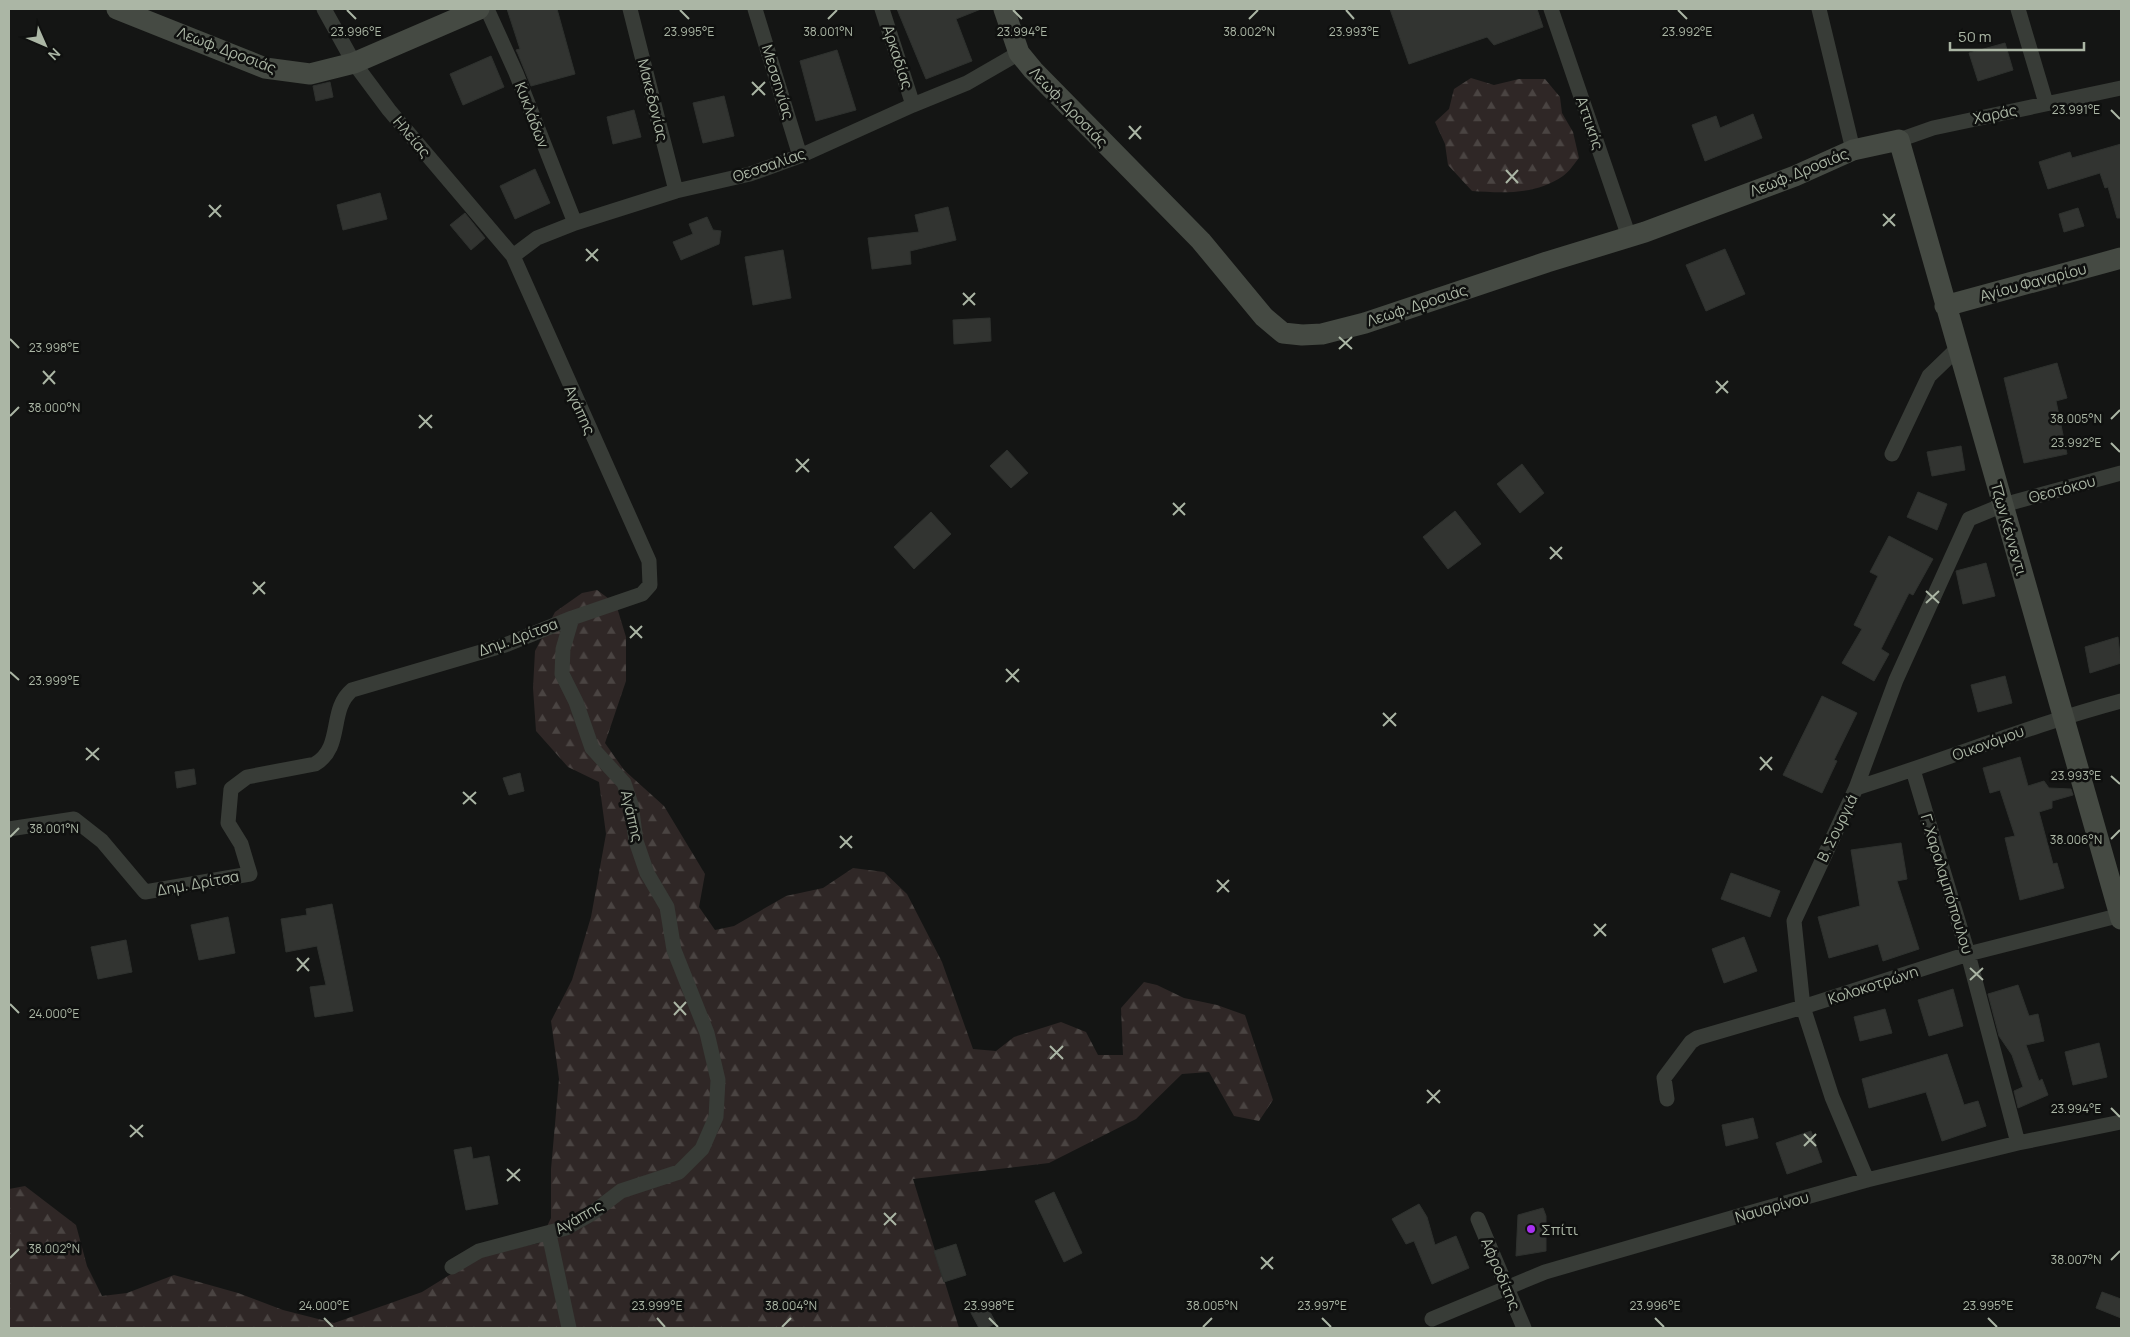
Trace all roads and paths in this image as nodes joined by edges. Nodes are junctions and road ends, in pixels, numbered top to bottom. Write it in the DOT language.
graph roads {
  1 [pos="117,9"];
  2 [pos="324,9"];
  3 [pos="479,9"];
  4 [pos="487,9"];
  5 [pos="630,9"];
  6 [pos="755,9"];
  7 [pos="882,9"];
  8 [pos="1004,9"];
  9 [pos="1551,9"];
  10 [pos="1820,9"];
  11 [pos="2018,9"];
  12 [pos="1019,54"];
  13 [pos="354,63"];
  14 [pos="2121,88"];
  15 [pos="2046,103"];
  16 [pos="913,104"];
  17 [pos="1899,140"];
  18 [pos="1853,150"];
  19 [pos="800,156"];
  20 [pos="676,191"];
  21 [pos="575,223"];
  22 [pos="1628,237"];
  23 [pos="512,256"];
  24 [pos="2121,258"];
  25 [pos="1945,306"];
  26 [pos="1957,349"];
  27 [pos="1892,454"];
  28 [pos="2121,472"];
  29 [pos="2003,505"];
  30 [pos="572,618"];
  31 [pos="2121,700"];
  32 [pos="2062,717"];
  33 [pos="1912,770"];
  34 [pos="1856,788"];
  35 [pos="9,829"];
  36 [pos="2121,917"];
  37 [pos="1968,954"];
  38 [pos="1803,1007"];
  39 [pos="1667,1099"];
  40 [pos="2121,1122"];
  41 [pos="2018,1143"];
  42 [pos="1867,1180"];
  43 [pos="1478,1219"];
  44 [pos="549,1234"];
  45 [pos="452,1267"];
  46 [pos="1506,1287"];
  47 [pos="1432,1319"];
  48 [pos="569,1328"];
  49 [pos="1524,1328"];
  1 -- 13 [label="street, Λεωφ. Δροσιάς"];
  2 -- 13 [label="street, Ηλείας"];
  3 -- 13 [label="street, Λεωφ. Δροσιάς"];
  4 -- 21 [label="street, Κυκλάδων"];
  5 -- 20 [label="street, Μακεδονίας"];
  6 -- 19 [label="street, Μεσσηνίας"];
  7 -- 16 [label="street, Αρκαδίας"];
  8 -- 12 [label="street, Λεωφ. Δροσιάς"];
  9 -- 22 [label="street, Αττικής"];
  10 -- 18 [label="street"];
  11 -- 15 [label="street"];
  12 -- 16 [label="street, Θεσσαλίας"];
  12 -- 22 [label="street, Λεωφ. Δροσιάς"];
  13 -- 23 [label="street, Ηλείας"];
  14 -- 15 [label="street, Χαράς"];
  15 -- 17 [label="street, Χαράς"];
  16 -- 19 [label="street, Θεσσαλίας"];
  17 -- 18 [label="street, Λεωφ. Δροσιάς"];
  17 -- 25 [label="street, Τζων Κέννεντι"];
  18 -- 22 [label="street, Λεωφ. Δροσιάς"];
  19 -- 20 [label="street, Θεσσαλίας"];
  20 -- 21 [label="street, Θεσσαλίας"];
  21 -- 23 [label="street, Θεσσαλίας"];
  23 -- 30 [label="street, Αγάπης"];
  24 -- 25 [label="street, Αγίου Φαναρίου"];
  25 -- 26 [label="street, Τζων Κέννεντι"];
  26 -- 27 [label="street"];
  26 -- 29 [label="street, Τζων Κέννεντι"];
  28 -- 29 [label="street, Θεοτόκου"];
  29 -- 32 [label="street, Τζων Κέννεντι"];
  29 -- 34 [label="street, Β. Σουργιά"];
  30 -- 35 [label="street, Δημ. Δρίτσα"];
  30 -- 44 [label="street, Αγάπης"];
  31 -- 32 [label="street, Οικονόμου"];
  32 -- 33 [label="street, Οικονόμου"];
  32 -- 36 [label="street, Τζων Κέννεντι"];
  33 -- 34 [label="street, Οικονόμου"];
  33 -- 37 [label="street, Γ. Χαραλαμπόπουλου"];
  34 -- 38 [label="street, Β. Σουργιά"];
  36 -- 37 [label="street, Κολοκοτρώνη"];
  37 -- 38 [label="street, Κολοκοτρώνη"];
  37 -- 41 [label="street, Γ. Χαραλαμπόπουλου"];
  38 -- 39 [label="street, Κολοκοτρώνη"];
  38 -- 42 [label="street, Β. Σουργιά"];
  40 -- 41 [label="street, Ναυαρίνου"];
  41 -- 42 [label="street, Ναυαρίνου"];
  42 -- 46 [label="street, Ναυαρίνου"];
  43 -- 46 [label="street, Αφροδίτης"];
  44 -- 45 [label="street, Αγάπης"];
  44 -- 48 [label="street"];
  46 -- 47 [label="street, Ναυαρίνου"];
  46 -- 49 [label="street, Αφροδίτης"];
}
